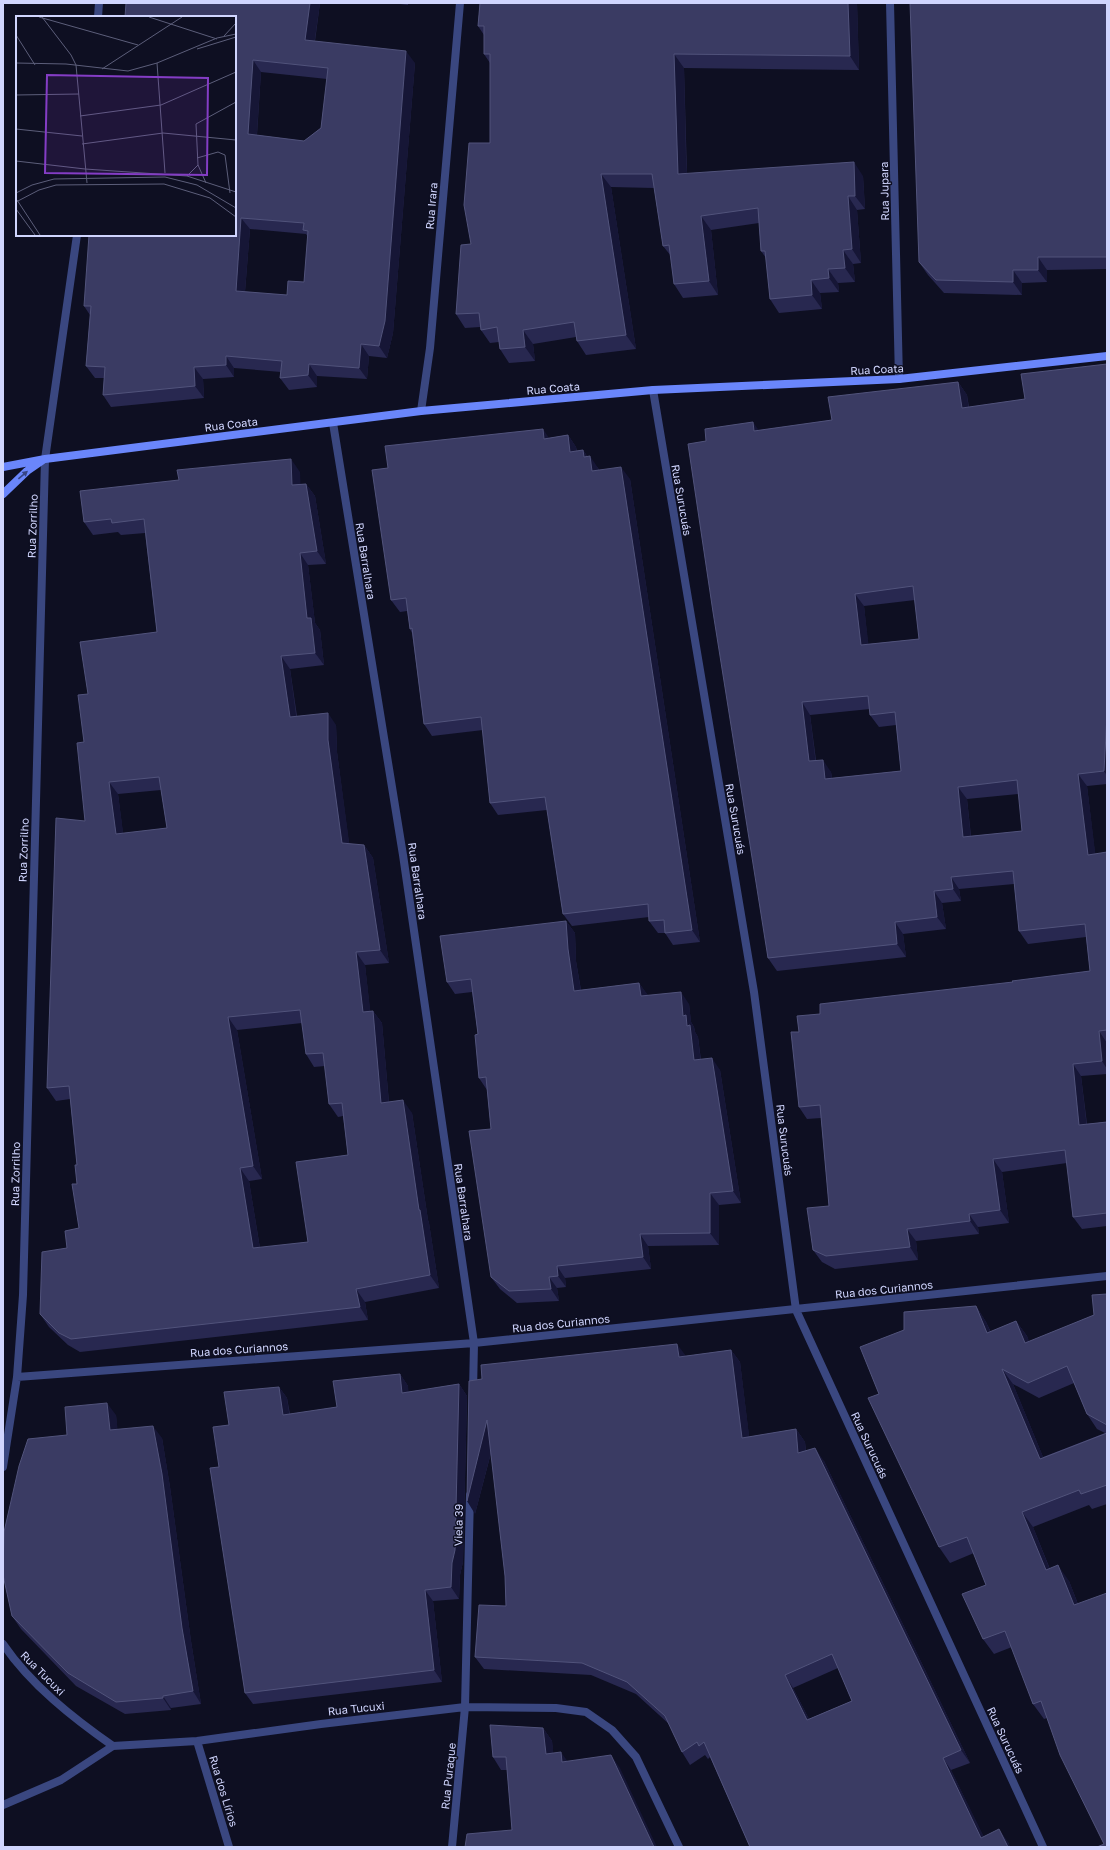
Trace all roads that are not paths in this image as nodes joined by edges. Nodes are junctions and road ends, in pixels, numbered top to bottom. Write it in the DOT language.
graph roads {
  1 [pos="99,3"];
  2 [pos="460,3"];
  3 [pos="890,3"];
  4 [pos="98,16"];
  5 [pos="77,236"];
  6 [pos="1107,356"];
  7 [pos="899,379"];
  8 [pos="652,390"];
  9 [pos="421,411"];
  10 [pos="333,423"];
  11 [pos="45,458"];
  12 [pos="3,466"];
  13 [pos="3,494"];
  14 [pos="1107,1276"];
  15 [pos="796,1310"];
  16 [pos="474,1343"];
  17 [pos="17,1377"];
  18 [pos="472,1403"];
  19 [pos="3,1467"];
  20 [pos="470,1489"];
  21 [pos="3,1644"];
  22 [pos="466,1707"];
  23 [pos="197,1741"];
  24 [pos="113,1746"];
  25 [pos="3,1805"];
  26 [pos="229,1847"];
  27 [pos="452,1847"];
  28 [pos="679,1847"];
  29 [pos="1043,1847"];
  1 -- 4 [label="street"];
  2 -- 9 [label="street, Rua Irara"];
  3 -- 7 [label="street, Rua Jupara"];
  5 -- 11 [label="street, Rua Zorrilho"];
  6 -- 7 [label="street, Rua Coata"];
  7 -- 8 [label="street, Rua Coata"];
  8 -- 9 [label="street, Rua Coata"];
  8 -- 15 [label="street, Rua Surucuás"];
  9 -- 10 [label="street, Rua Coata"];
  10 -- 11 [label="street, Rua Coata"];
  10 -- 16 [label="street, Rua Barralhara"];
  11 -- 12 [label="street, Rua Coata"];
  13 -- 11 [label="street, one-way"];
  11 -- 17 [label="street, Rua Zorrilho"];
  14 -- 15 [label="street, Rua dos Curiannos"];
  15 -- 16 [label="street, Rua dos Curiannos"];
  15 -- 29 [label="street, Rua Surucuás"];
  16 -- 17 [label="street, Rua dos Curiannos"];
  16 -- 18 [label="street"];
  17 -- 19 [label="street, Rua Zorrilho"];
  20 -- 22 [label="street, Viela 39"];
  21 -- 24 [label="street, Rua Tucuxi"];
  22 -- 23 [label="street, Rua Tucuxi"];
  22 -- 27 [label="street, Rua Puraque"];
  22 -- 28 [label="street, Rua Tucuxi"];
  23 -- 24 [label="street, Rua Tucuxi"];
  23 -- 26 [label="street, Rua dos Lírios"];
  24 -- 25 [label="street"];
}
